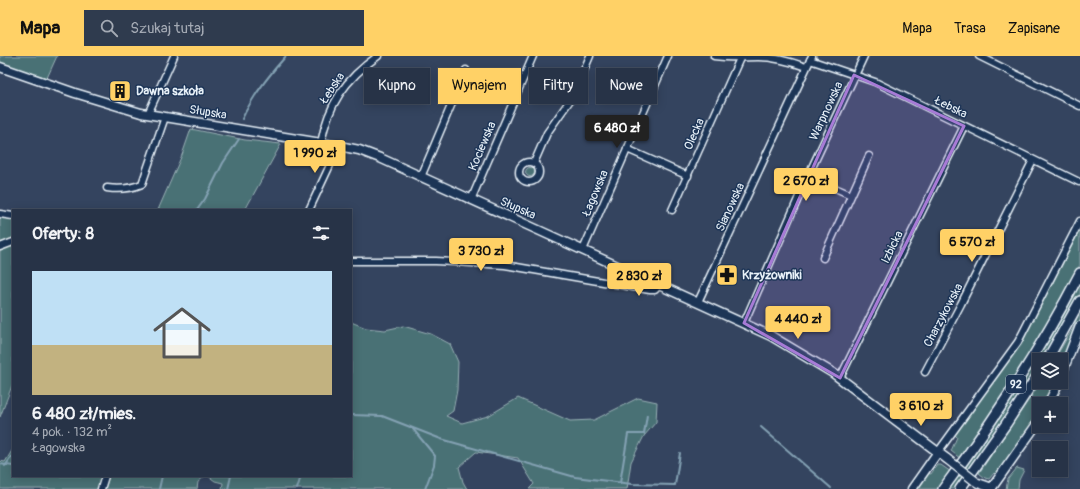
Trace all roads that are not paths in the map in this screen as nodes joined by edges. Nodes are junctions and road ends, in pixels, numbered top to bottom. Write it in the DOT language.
graph roads {
  1 [pos="174,56"];
  2 [pos="378,56"];
  3 [pos="533,56"];
  4 [pos="590,56"];
  5 [pos="668,56"];
  6 [pos="714,56"];
  7 [pos="864,56"];
  8 [pos="979,56"];
  9 [pos="741,57"];
  10 [pos="811,58"];
  11 [pos="0,67"];
  12 [pos="806,68"];
  13 [pos="854,75"];
  14 [pos="452,104"];
  15 [pos="1080,106"];
  16 [pos="148,114"];
  17 [pos="165,117"];
  18 [pos="964,126"];
  19 [pos="321,143"];
  20 [pos="339,146"];
  21 [pos="627,149"];
  22 [pos="869,156"];
  23 [pos="1033,160"];
  24 [pos="534,163"];
  25 [pos="688,176"];
  26 [pos="808,176"];
  27 [pos="421,177"];
  28 [pos="1079,182"];
  29 [pos="107,188"];
  30 [pos="851,195"];
  31 [pos="471,200"];
  32 [pos="308,209"];
  33 [pos="672,210"];
  34 [pos="0,214"];
  35 [pos="12,216"];
  36 [pos="1080,221"];
  37 [pos="12,242"];
  38 [pos="0,247"];
  39 [pos="583,250"];
  40 [pos="823,258"];
  41 [pos="352,261"];
  42 [pos="1080,273"];
  43 [pos="659,285"];
  44 [pos="698,302"];
  45 [pos="1080,302"];
  46 [pos="744,323"];
  47 [pos="1080,326"];
  48 [pos="1051,353"];
  49 [pos="1068,358"];
  50 [pos="925,372"];
  51 [pos="840,378"];
  52 [pos="1032,384"];
  53 [pos="1032,430"];
  54 [pos="938,452"];
  55 [pos="105,477"];
  56 [pos="985,487"];
  57 [pos="101,489"];
  58 [pos="912,489"];
  59 [pos="943,489"];
  60 [pos="960,489"];
  1 -- 16 [label="street"];
  2 -- 19 [label="street, Łebska"];
  3 -- 31 [label="street, Kociewska"];
  4 -- 24 [label="street"];
  5 -- 21 [label="street, Łagowska"];
  6 -- 9 [label="street"];
  7 -- 13 [label="street, Warpnowska"];
  8 -- 15 [label="street"];
  9 -- 12 [label="street"];
  9 -- 25 [label="street, Olecka"];
  10 -- 12 [label="street, Sianowska"];
  10 -- 13 [label="street, Łebska"];
  11 -- 16 [label="street, Słupska"];
  12 -- 44 [label="street, Sianowska"];
  13 -- 18 [label="street, Łebska"];
  13 -- 26 [label="street, Warpnowska"];
  14 -- 27 [label="street"];
  16 -- 17 [label="street, Słupska"];
  17 -- 19 [label="street, Słupska"];
  17 -- 29 [label="street"];
  18 -- 23 [label="street, Łebska"];
  18 -- 51 [label="street, Izbicka"];
  19 -- 20 [label="street, Słupska"];
  20 -- 27 [label="street, Słupska"];
  20 -- 32 [label="street"];
  21 -- 25 [label="street"];
  21 -- 39 [label="street, Łagowska"];
  22 -- 30 [label="street"];
  23 -- 28 [label="street, Łebska"];
  23 -- 50 [label="street, Charzykowska"];
  25 -- 33 [label="street, Olecka"];
  26 -- 30 [label="street"];
  26 -- 46 [label="street, Warpnowska"];
  27 -- 31 [label="street, Słupska"];
  30 -- 40 [label="street"];
  31 -- 39 [label="street, Słupska"];
  34 -- 35 [label="street"];
  36 -- 54 [label="street"];
  37 -- 38 [label="street"];
  39 -- 43 [label="street, Słupska"];
  41 -- 43 [label="street"];
  42 -- 59 [label="main road, 92"];
  43 -- 44 [label="street, Słupska"];
  44 -- 46 [label="street, Słupska"];
  45 -- 48 [label="main road"];
  46 -- 51 [label="street, Słupska"];
  47 -- 49 [label="street"];
  51 -- 54 [label="street, Słupska"];
  52 -- 60 [label="main road, 92"];
  53 -- 56 [label="street"];
  54 -- 56 [label="street, Słupska, bridge"];
  54 -- 58 [label="street"];
  55 -- 57 [label="street"];
}
